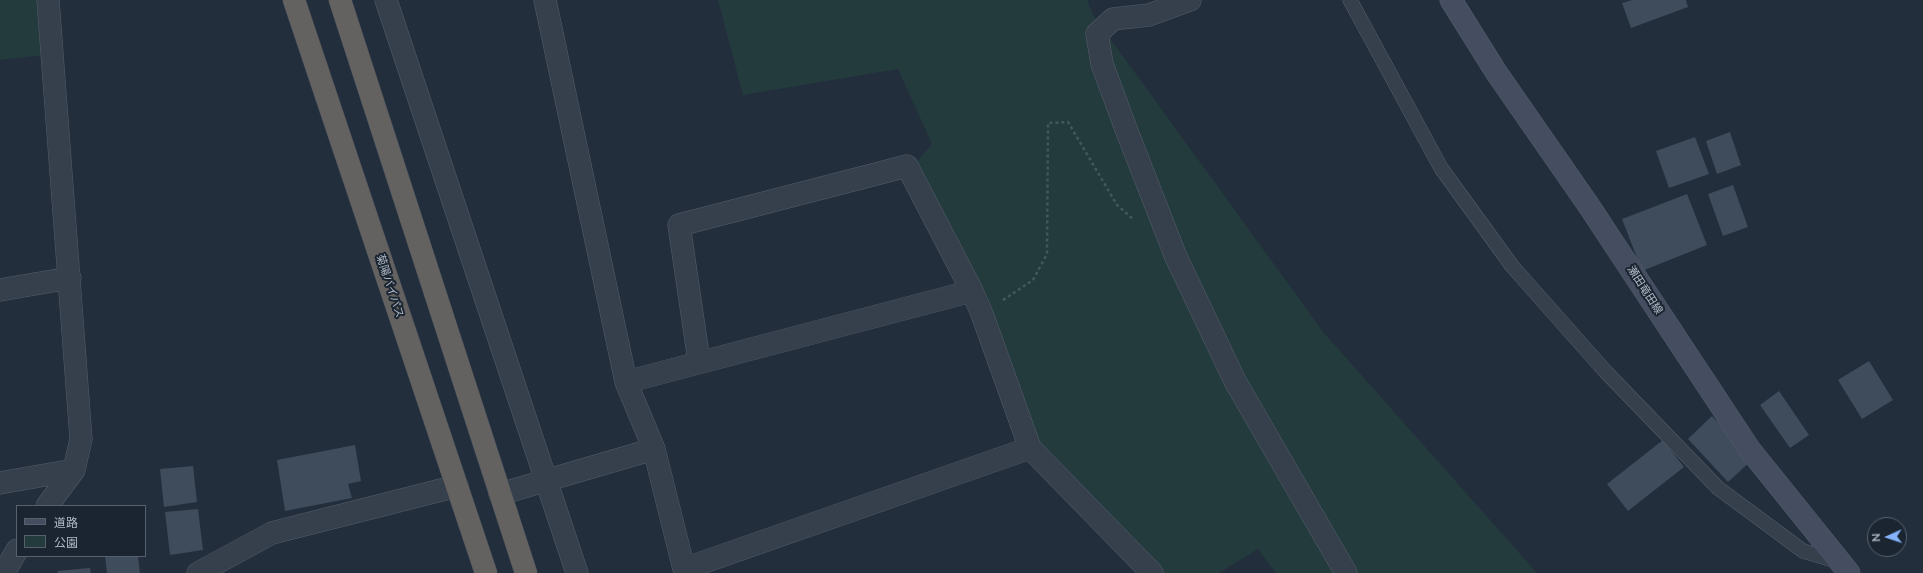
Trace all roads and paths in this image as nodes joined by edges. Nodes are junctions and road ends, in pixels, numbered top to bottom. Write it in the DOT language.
graph roads {
  1 [pos="48,0"];
  2 [pos="294,0"];
  3 [pos="340,0"];
  4 [pos="386,0"];
  5 [pos="545,0"];
  6 [pos="1190,0"];
  7 [pos="1350,0"];
  8 [pos="1451,0"];
  9 [pos="1135,221"];
  10 [pos="70,278"];
  11 [pos="0,290"];
  12 [pos="972,291"];
  13 [pos="982,314"];
  14 [pos="699,361"];
  15 [pos="626,382"];
  16 [pos="1030,448"];
  17 [pos="654,449"];
  18 [pos="74,470"];
  19 [pos="547,480"];
  20 [pos="0,483"];
  21 [pos="457,486"];
  22 [pos="500,494"];
  23 [pos="48,505"];
  24 [pos="1845,567"];
  25 [pos="685,571"];
  26 [pos="198,573"];
  27 [pos="486,573"];
  28 [pos="526,573"];
  29 [pos="577,573"];
  30 [pos="1152,573"];
  31 [pos="1346,573"];
  1 -- 10 [label="street"];
  2 -- 21 [label="highway, 菊陽バイパス"];
  3 -- 22 [label="highway"];
  4 -- 19 [label="street"];
  5 -- 15 [label="street"];
  6 -- 31 [label="street"];
  7 -- 24 [label="lane"];
  8 -- 24 [label="main road, 瀬田竜田線"];
  9 -- 13 [label="path"];
  10 -- 11 [label="street"];
  10 -- 18 [label="street"];
  12 -- 13 [label="street"];
  12 -- 14 [label="street"];
  12 -- 14 [label="street"];
  13 -- 16 [label="street"];
  14 -- 15 [label="street"];
  15 -- 17 [label="street"];
  16 -- 25 [label="street"];
  16 -- 30 [label="street"];
  17 -- 19 [label="street"];
  17 -- 25 [label="street"];
  18 -- 20 [label="street"];
  18 -- 23 [label="street"];
  19 -- 22 [label="street"];
  19 -- 29 [label="street"];
  21 -- 26 [label="street"];
  21 -- 27 [label="highway, 菊陽バイパス"];
  22 -- 28 [label="highway"];
}
